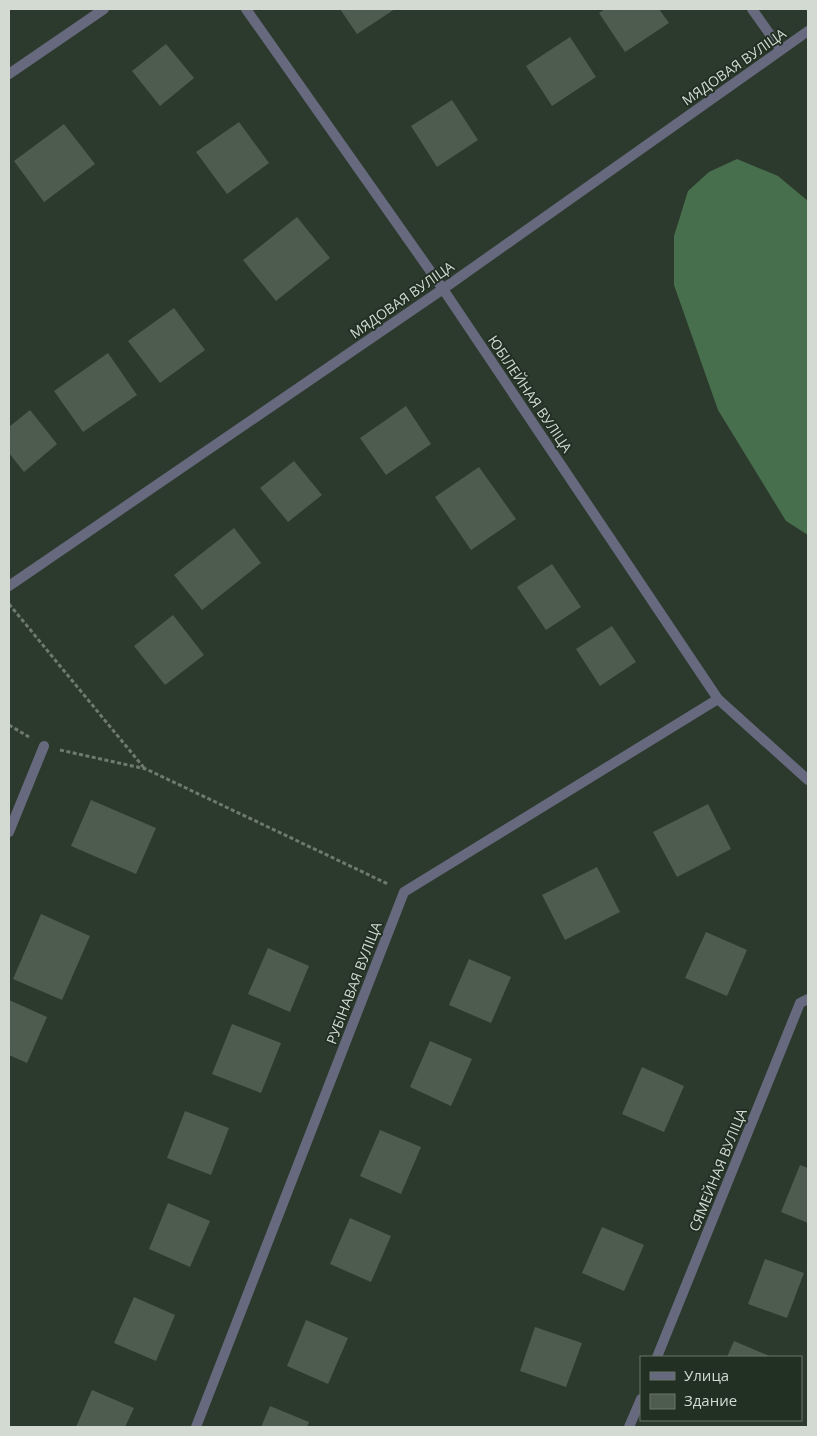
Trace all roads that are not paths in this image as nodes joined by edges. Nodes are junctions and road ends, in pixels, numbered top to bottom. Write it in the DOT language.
graph roads {
  1 [pos="104,9"];
  2 [pos="246,9"];
  3 [pos="752,9"];
  4 [pos="808,31"];
  5 [pos="781,50"];
  6 [pos="9,74"];
  7 [pos="443,289"];
  8 [pos="9,586"];
  9 [pos="718,699"];
  10 [pos="44,746"];
  11 [pos="808,780"];
  12 [pos="9,832"];
  13 [pos="808,999"];
  14 [pos="657,1356"];
  15 [pos="640,1401"];
  16 [pos="196,1427"];
  17 [pos="629,1427"];
  1 -- 6 [label="street"];
  2 -- 7 [label="street, ЮБІЛЕЙНАЯ ВУЛІЦА"];
  3 -- 5 [label="street"];
  4 -- 5 [label="street, МЯДОВАЯ ВУЛІЦА"];
  5 -- 7 [label="street, МЯДОВАЯ ВУЛІЦА"];
  7 -- 8 [label="street, МЯДОВАЯ ВУЛІЦА"];
  7 -- 9 [label="street, ЮБІЛЕЙНАЯ ВУЛІЦА"];
  9 -- 11 [label="street, ЮБІЛЕЙНАЯ ВУЛІЦА"];
  9 -- 16 [label="street, РУБІНАВАЯ ВУЛІЦА"];
  10 -- 12 [label="street"];
  13 -- 14 [label="street, СЯМЕЙНАЯ ВУЛІЦА"];
  15 -- 17 [label="street"];
}
